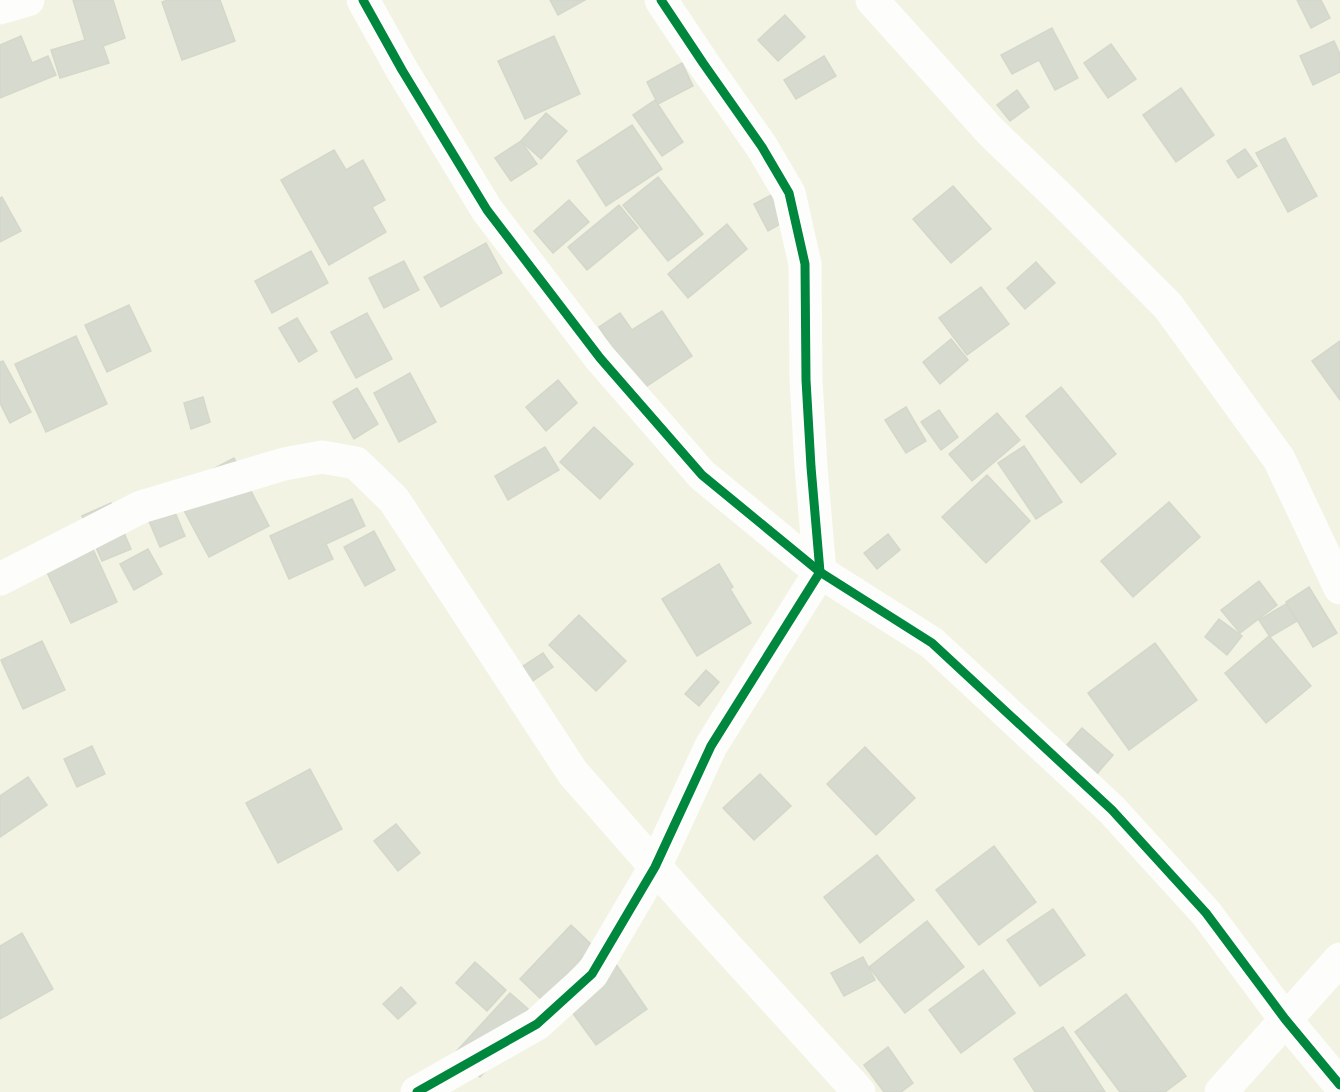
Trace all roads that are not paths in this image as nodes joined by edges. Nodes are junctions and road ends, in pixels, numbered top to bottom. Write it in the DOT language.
graph roads {
  1 [pos="28,0"];
  2 [pos="363,0"];
  3 [pos="661,0"];
  4 [pos="872,0"];
  5 [pos="0,9"];
  6 [pos="820,572"];
  7 [pos="0,579"];
  8 [pos="1340,588"];
  9 [pos="656,867"];
  10 [pos="1340,959"];
  11 [pos="1285,1019"];
  12 [pos="1340,1085"];
  13 [pos="417,1092"];
  14 [pos="858,1092"];
  15 [pos="1221,1092"];
  1 -- 5 [label="street"];
  2 -- 6 [label="street"];
  3 -- 6 [label="street"];
  4 -- 8 [label="street"];
  6 -- 9 [label="street"];
  6 -- 11 [label="street"];
  7 -- 9 [label="street"];
  9 -- 13 [label="street"];
  9 -- 14 [label="street"];
  10 -- 11 [label="street"];
  11 -- 12 [label="street"];
  11 -- 15 [label="street"];
}
